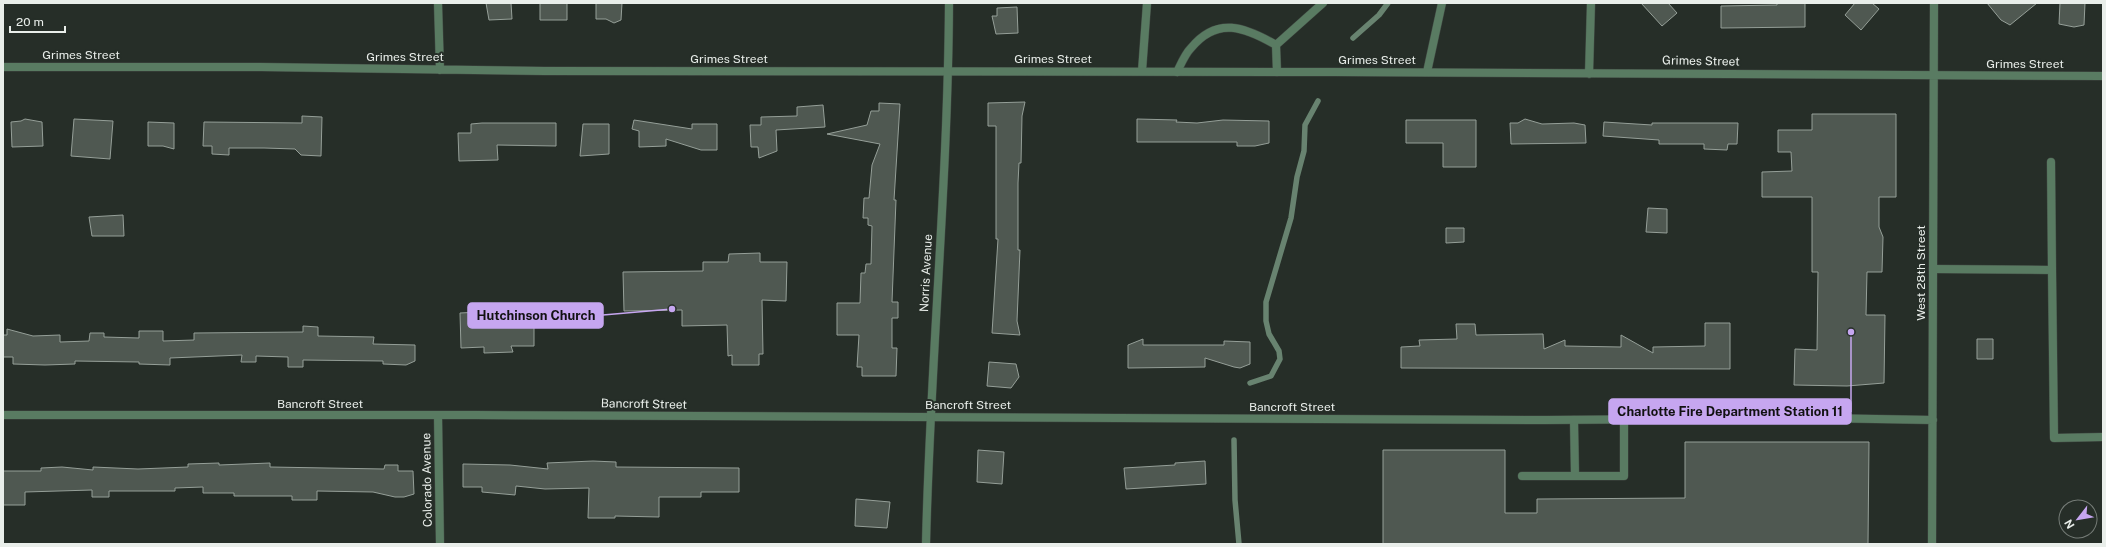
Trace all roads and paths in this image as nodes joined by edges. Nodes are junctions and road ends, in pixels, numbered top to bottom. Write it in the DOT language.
graph roads {
  1 [pos="438,3"];
  2 [pos="949,3"];
  3 [pos="1147,3"];
  4 [pos="1323,3"];
  5 [pos="1442,3"];
  6 [pos="1591,3"];
  7 [pos="1934,3"];
  8 [pos="1276,45"];
  9 [pos="3,67"];
  10 [pos="440,70"];
  11 [pos="947,71"];
  12 [pos="1142,71"];
  13 [pos="1177,72"];
  14 [pos="1277,72"];
  15 [pos="1427,72"];
  16 [pos="1589,74"];
  17 [pos="1934,76"];
  18 [pos="2103,76"];
  19 [pos="2051,162"];
  20 [pos="1933,269"];
  21 [pos="2052,270"];
  22 [pos="3,415"];
  23 [pos="438,415"];
  24 [pos="930,416"];
  25 [pos="1574,420"];
  26 [pos="1624,420"];
  27 [pos="1933,420"];
  28 [pos="2103,437"];
  29 [pos="1522,476"];
  30 [pos="1575,476"];
  31 [pos="440,544"];
  32 [pos="926,544"];
  33 [pos="1932,544"];
  1 -- 10 [label="street"];
  2 -- 11 [label="street, Norris Avenue"];
  3 -- 12 [label="street"];
  4 -- 8 [label="street"];
  5 -- 15 [label="street"];
  6 -- 16 [label="street"];
  7 -- 17 [label="street, West 28th Street"];
  8 -- 13 [label="street"];
  8 -- 14 [label="street"];
  9 -- 10 [label="street, Grimes Street"];
  10 -- 11 [label="street, Grimes Street"];
  11 -- 12 [label="street, Grimes Street"];
  11 -- 24 [label="street, Norris Avenue"];
  12 -- 13 [label="street, Grimes Street"];
  13 -- 14 [label="street, Grimes Street"];
  14 -- 15 [label="street, Grimes Street"];
  15 -- 16 [label="street, Grimes Street"];
  16 -- 17 [label="street, Grimes Street"];
  17 -- 18 [label="street, Grimes Street"];
  17 -- 20 [label="street, West 28th Street"];
  19 -- 21 [label="street"];
  20 -- 21 [label="street"];
  20 -- 27 [label="street, West 28th Street"];
  21 -- 28 [label="street"];
  22 -- 23 [label="street, Bancroft Street"];
  23 -- 24 [label="street, Bancroft Street"];
  23 -- 31 [label="street, Colorado Avenue"];
  24 -- 25 [label="street, Bancroft Street"];
  24 -- 32 [label="street, Norris Avenue"];
  25 -- 26 [label="street, Bancroft Street"];
  25 -- 30 [label="street"];
  26 -- 27 [label="street, Bancroft Street"];
  26 -- 30 [label="street"];
  27 -- 33 [label="street, West 28th Street"];
  29 -- 30 [label="street"];
}
